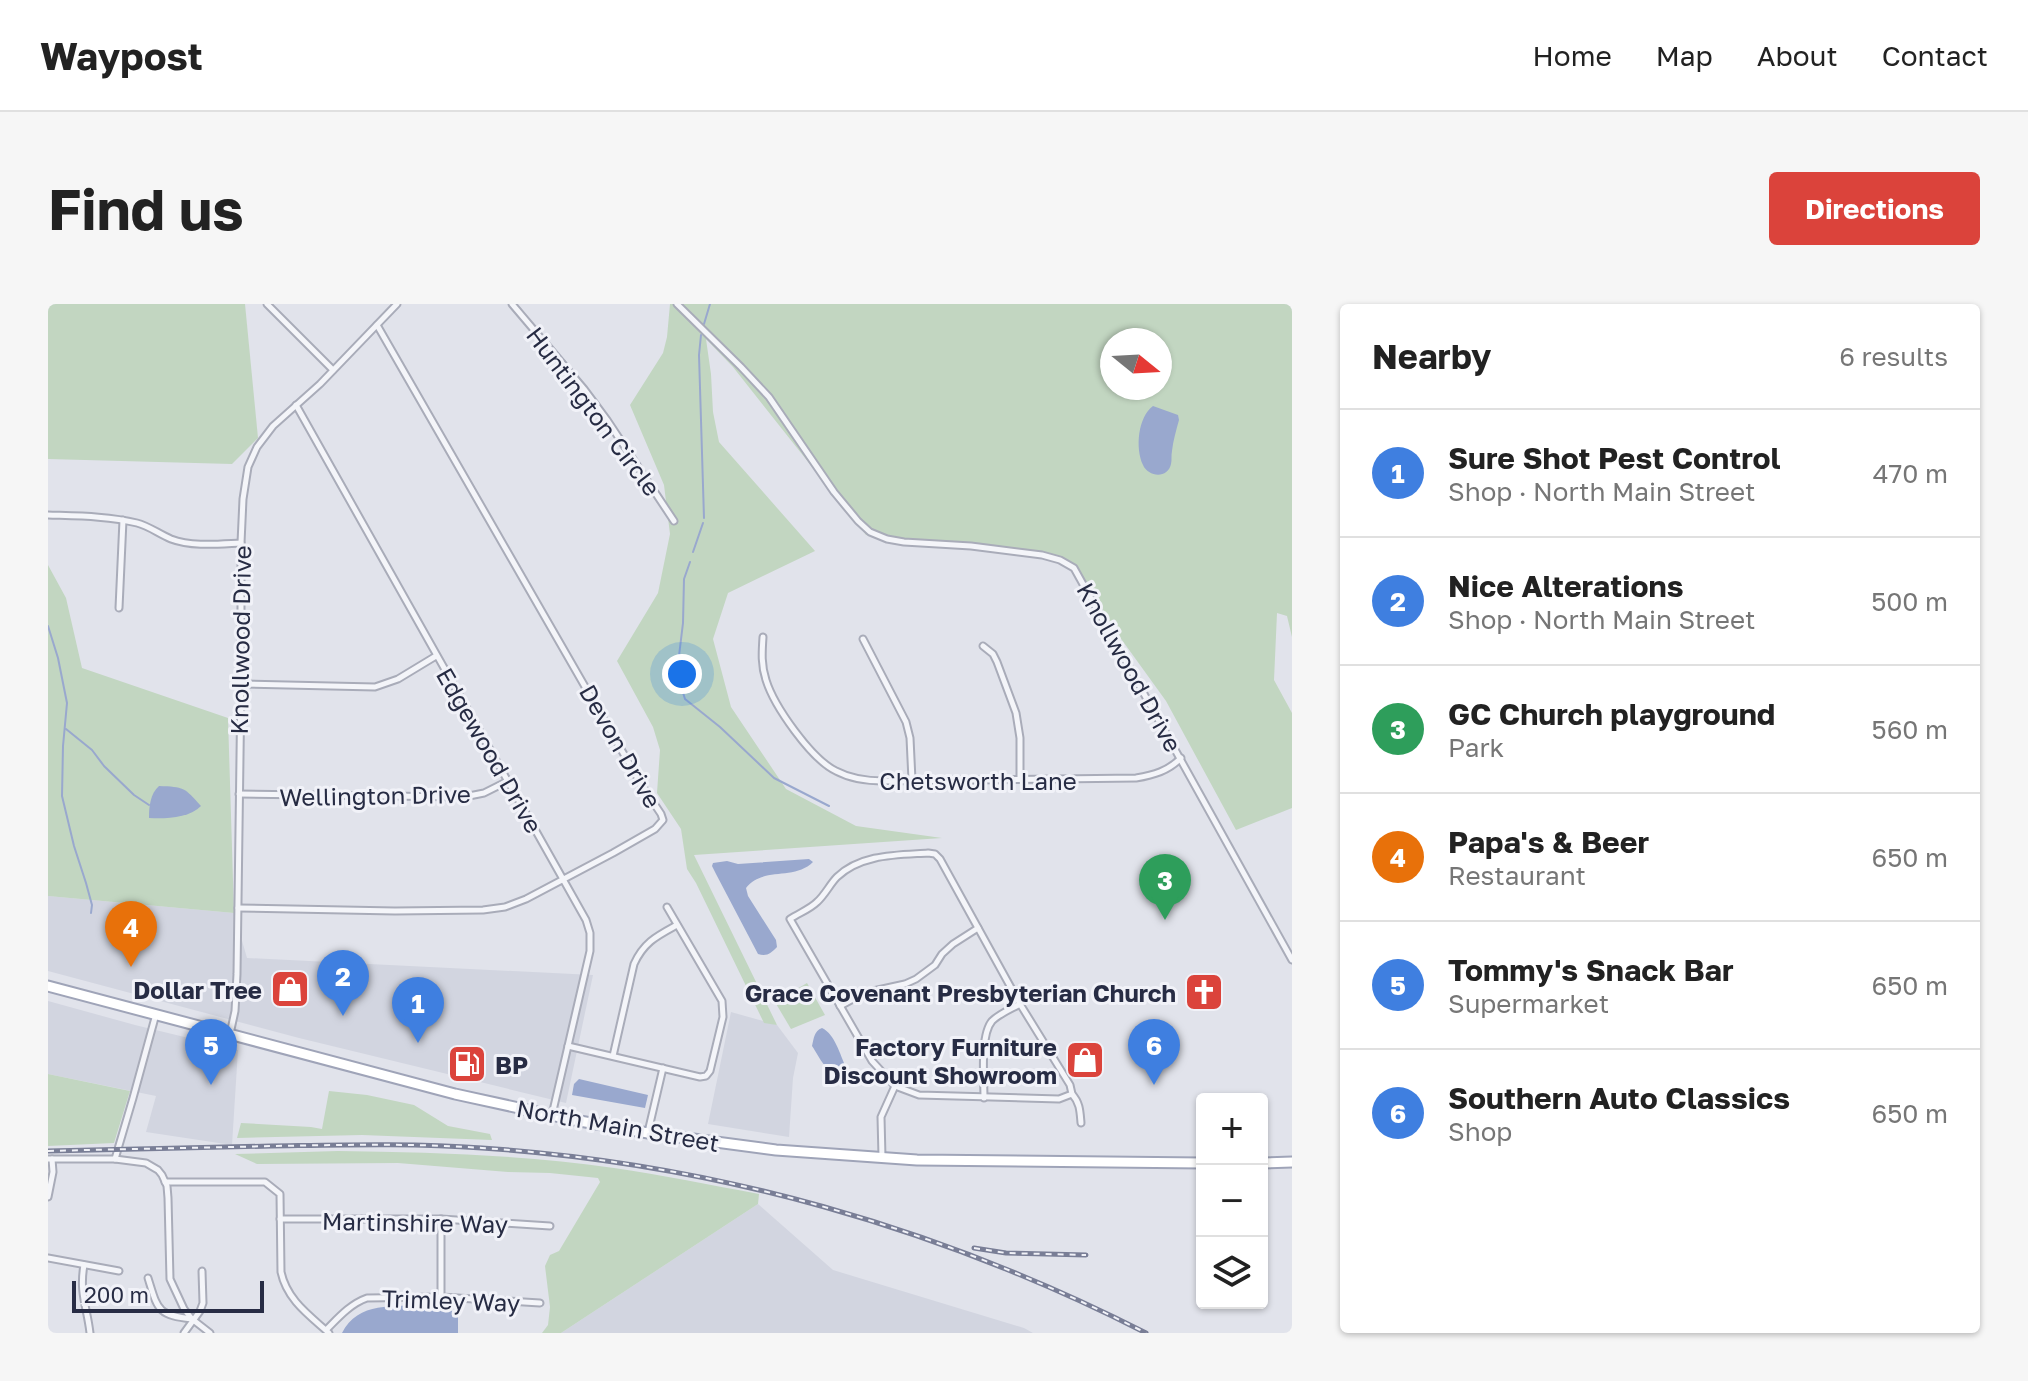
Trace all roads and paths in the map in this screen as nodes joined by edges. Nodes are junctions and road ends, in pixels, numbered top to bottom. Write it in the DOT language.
graph roads {
  1 [pos="267,304"];
  2 [pos="397,304"];
  3 [pos="512,304"];
  4 [pos="677,304"];
  5 [pos="377,325"];
  6 [pos="333,370"];
  7 [pos="296,405"];
  8 [pos="48,515"];
  9 [pos="123,520"];
  10 [pos="674,521"];
  11 [pos="241,543"];
  12 [pos="119,608"];
  13 [pos="763,637"];
  14 [pos="863,639"];
  15 [pos="983,646"];
  16 [pos="436,656"];
  17 [pos="241,684"];
  18 [pos="1181,758"];
  19 [pos="1020,779"];
  20 [pos="912,780"];
  21 [pos="508,781"];
  22 [pos="239,794"];
  23 [pos="564,879"];
  24 [pos="667,907"];
  25 [pos="238,908"];
  26 [pos="677,925"];
  27 [pos="978,928"];
  28 [pos="1292,960"];
  29 [pos="48,986"];
  30 [pos="1020,1004"];
  31 [pos="840,1006"];
  32 [pos="156,1014"];
  33 [pos="230,1034"];
  34 [pos="568,1046"];
  35 [pos="613,1056"];
  36 [pos="663,1068"];
  37 [pos="895,1086"];
  38 [pos="1072,1094"];
  39 [pos="984,1098"];
  40 [pos="552,1115"];
  41 [pos="1081,1123"];
  42 [pos="648,1133"];
  43 [pos="882,1158"];
  44 [pos="50,1159"];
  45 [pos="115,1159"];
  46 [pos="1292,1162"];
  47 [pos="1196,1163"];
  48 [pos="1268,1163"];
  49 [pos="165,1182"];
  50 [pos="48,1197"];
  51 [pos="280,1219"];
  52 [pos="441,1219"];
  53 [pos="550,1226"];
  54 [pos="48,1258"];
  55 [pos="84,1265"];
  56 [pos="119,1271"];
  57 [pos="202,1271"];
  58 [pos="148,1278"];
  59 [pos="441,1297"];
  60 [pos="540,1303"];
  61 [pos="192,1319"];
  62 [pos="328,1332"];
  63 [pos="90,1333"];
  64 [pos="184,1333"];
  65 [pos="210,1333"];
  1 -- 6 [label="street"];
  2 -- 5 [label="street, Knollwood Drive"];
  3 -- 10 [label="street, Huntington Circle"];
  4 -- 18 [label="street, Knollwood Drive"];
  5 -- 6 [label="street, Knollwood Drive"];
  5 -- 23 [label="street, Devon Drive"];
  6 -- 7 [label="street, Knollwood Drive"];
  7 -- 11 [label="street, Knollwood Drive"];
  7 -- 16 [label="street, Edgewood Drive"];
  8 -- 9 [label="street"];
  9 -- 11 [label="street"];
  9 -- 12 [label="street"];
  11 -- 17 [label="street, Knollwood Drive"];
  13 -- 20 [label="street, Chetsworth Lane"];
  14 -- 20 [label="street"];
  15 -- 19 [label="street"];
  16 -- 17 [label="street"];
  16 -- 21 [label="street, Edgewood Drive"];
  17 -- 22 [label="street, Knollwood Drive"];
  18 -- 19 [label="street, Chetsworth Lane"];
  18 -- 28 [label="street, Knollwood Drive"];
  19 -- 20 [label="street, Chetsworth Lane"];
  21 -- 22 [label="street, Wellington Drive"];
  21 -- 23 [label="street, Edgewood Drive"];
  22 -- 25 [label="street, Knollwood Drive"];
  23 -- 25 [label="street, Devon Drive"];
  23 -- 34 [label="street, Edgewood Drive"];
  24 -- 26 [label="street"];
  25 -- 33 [label="street, Knollwood Drive"];
  26 -- 35 [label="street"];
  26 -- 36 [label="street"];
  27 -- 30 [label="street"];
  27 -- 31 [label="street"];
  27 -- 31 [label="street"];
  29 -- 32 [label="main road, North Main Street"];
  30 -- 38 [label="street"];
  30 -- 39 [label="street"];
  31 -- 37 [label="street"];
  32 -- 33 [label="main road, North Main Street"];
  32 -- 45 [label="street"];
  33 -- 40 [label="main road, North Main Street"];
  34 -- 35 [label="street"];
  34 -- 40 [label="street, Edgewood Drive"];
  35 -- 36 [label="street"];
  36 -- 42 [label="street"];
  37 -- 39 [label="street"];
  37 -- 43 [label="street"];
  38 -- 39 [label="street"];
  38 -- 41 [label="street"];
  40 -- 42 [label="main road, North Main Street"];
  42 -- 43 [label="main road, North Main Street"];
  43 -- 47 [label="main road, North Main Street"];
  44 -- 45 [label="street"];
  44 -- 50 [label="street"];
  45 -- 49 [label="street"];
  46 -- 48 [label="main road"];
  49 -- 51 [label="street"];
  49 -- 61 [label="street"];
  51 -- 52 [label="street, Martinshire Way"];
  51 -- 62 [label="street"];
  52 -- 53 [label="street, Martinshire Way"];
  52 -- 59 [label="street"];
  54 -- 55 [label="street"];
  55 -- 56 [label="street"];
  55 -- 63 [label="street"];
  57 -- 61 [label="street"];
  58 -- 61 [label="street"];
  59 -- 60 [label="street, Trimley Way"];
  59 -- 62 [label="street, Trimley Way"];
  61 -- 64 [label="street"];
  61 -- 65 [label="street"];
}
